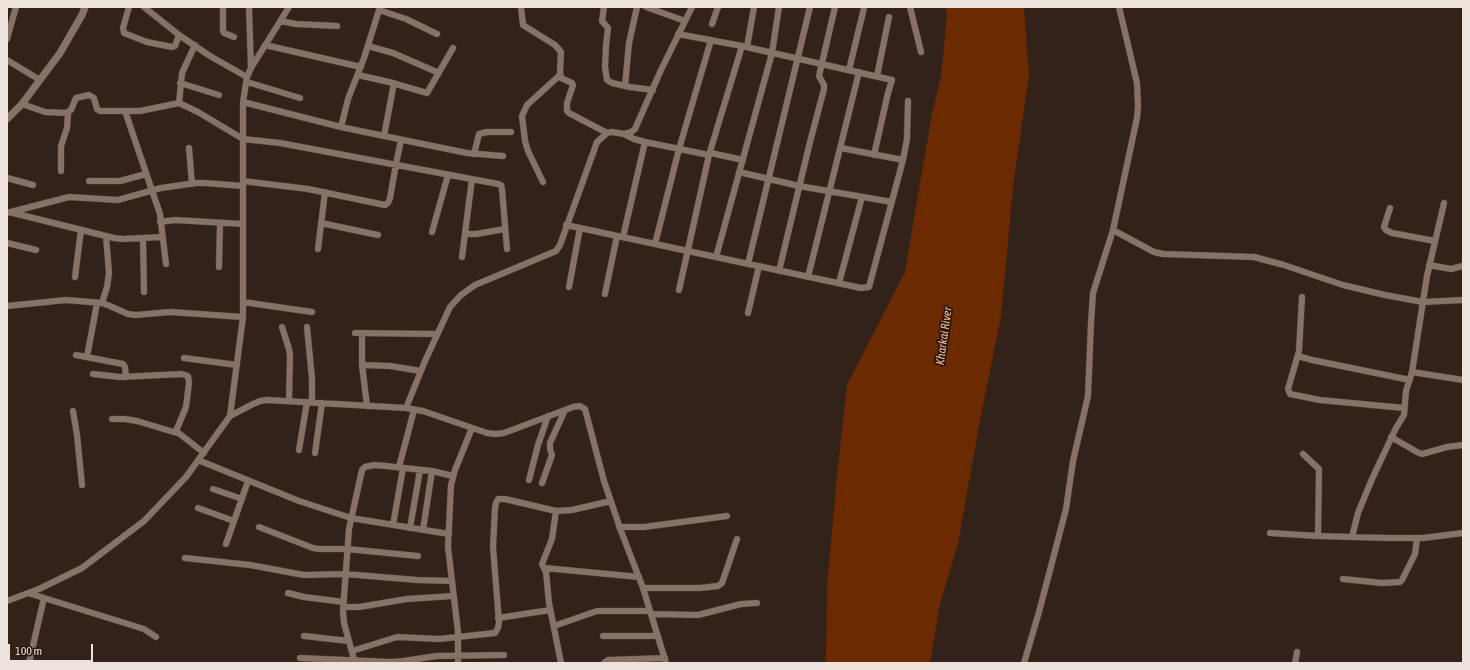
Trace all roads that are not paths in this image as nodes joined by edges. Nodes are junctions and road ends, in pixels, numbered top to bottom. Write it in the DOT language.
graph roads {
  1 [pos="16,7"];
  2 [pos="85,7"];
  3 [pos="129,7"];
  4 [pos="144,7"];
  5 [pos="224,7"];
  6 [pos="249,7"];
  7 [pos="289,7"];
  8 [pos="521,7"];
  9 [pos="604,7"];
  10 [pos="637,7"];
  11 [pos="646,7"];
  12 [pos="692,7"];
  13 [pos="718,7"];
  14 [pos="754,7"];
  15 [pos="779,7"];
  16 [pos="810,7"];
  17 [pos="834,7"];
  18 [pos="910,7"];
  19 [pos="1119,7"];
  20 [pos="864,8"];
  21 [pos="379,9"];
  22 [pos="889,16"];
  23 [pos="281,21"];
  24 [pos="685,21"];
  25 [pos="712,24"];
  26 [pos="337,26"];
  27 [pos="438,34"];
  28 [pos="678,34"];
  29 [pos="179,35"];
  30 [pos="234,37"];
  31 [pos="7,39"];
  32 [pos="710,40"];
  33 [pos="195,45"];
  34 [pos="265,45"];
  35 [pos="368,46"];
  36 [pos="744,46"];
  37 [pos="453,48"];
  38 [pos="921,52"];
  39 [pos="772,53"];
  40 [pos="798,59"];
  41 [pos="7,60"];
  42 [pos="822,64"];
  43 [pos="361,67"];
  44 [pos="251,68"];
  45 [pos="849,70"];
  46 [pos="859,72"];
  47 [pos="439,73"];
  48 [pos="358,75"];
  49 [pos="560,75"];
  50 [pos="877,76"];
  51 [pos="40,80"];
  52 [pos="247,80"];
  53 [pos="180,83"];
  54 [pos="394,84"];
  55 [pos="625,86"];
  56 [pos="652,90"];
  57 [pos="219,94"];
  58 [pos="300,98"];
  59 [pos="908,101"];
  60 [pos="243,102"];
  61 [pos="179,103"];
  62 [pos="22,104"];
  63 [pos="125,111"];
  64 [pos="68,113"];
  65 [pos="7,119"];
  66 [pos="341,127"];
  67 [pos="510,132"];
  68 [pos="607,133"];
  69 [pos="624,134"];
  70 [pos="384,136"];
  71 [pos="243,140"];
  72 [pos="401,140"];
  73 [pos="645,142"];
  74 [pos="189,148"];
  75 [pos="841,148"];
  76 [pos="679,149"];
  77 [pos="474,154"];
  78 [pos="709,155"];
  79 [pos="874,155"];
  80 [pos="503,156"];
  81 [pos="743,160"];
  82 [pos="903,160"];
  83 [pos="396,164"];
  84 [pos="61,172"];
  85 [pos="739,172"];
  86 [pos="146,174"];
  87 [pos="448,175"];
  88 [pos="7,178"];
  89 [pos="472,179"];
  90 [pos="769,180"];
  91 [pos="90,181"];
  92 [pos="543,182"];
  93 [pos="192,184"];
  94 [pos="243,184"];
  95 [pos="33,185"];
  96 [pos="799,186"];
  97 [pos="152,191"];
  98 [pos="830,191"];
  99 [pos="325,192"];
  100 [pos="862,197"];
  101 [pos="892,202"];
  102 [pos="1444,203"];
  103 [pos="1390,208"];
  104 [pos="9,213"];
  105 [pos="160,222"];
  106 [pos="220,223"];
  107 [pos="321,223"];
  108 [pos="243,224"];
  109 [pos="566,225"];
  110 [pos="580,228"];
  111 [pos="505,229"];
  112 [pos="81,230"];
  113 [pos="1113,230"];
  114 [pos="432,232"];
  115 [pos="465,234"];
  116 [pos="378,235"];
  117 [pos="106,236"];
  118 [pos="162,237"];
  119 [pos="620,237"];
  120 [pos="143,238"];
  121 [pos="1435,241"];
  122 [pos="7,243"];
  123 [pos="655,244"];
  124 [pos="318,249"];
  125 [pos="507,249"];
  126 [pos="36,250"];
  127 [pos="687,251"];
  128 [pos="462,257"];
  129 [pos="716,257"];
  130 [pos="166,264"];
  131 [pos="748,264"];
  132 [pos="1429,265"];
  133 [pos="759,266"];
  134 [pos="1463,266"];
  135 [pos="219,267"];
  136 [pos="779,271"];
  137 [pos="75,277"];
  138 [pos="808,277"];
  139 [pos="839,284"];
  140 [pos="569,287"];
  141 [pos="679,290"];
  142 [pos="144,292"];
  143 [pos="605,294"];
  144 [pos="1302,297"];
  145 [pos="1463,300"];
  146 [pos="243,302"];
  147 [pos="1423,302"];
  148 [pos="99,303"];
  149 [pos="7,306"];
  150 [pos="312,312"];
  151 [pos="748,313"];
  152 [pos="243,317"];
  153 [pos="307,326"];
  154 [pos="282,327"];
  155 [pos="355,333"];
  156 [pos="362,333"];
  157 [pos="438,334"];
  158 [pos="76,355"];
  159 [pos="87,356"];
  160 [pos="1298,356"];
  161 [pos="184,358"];
  162 [pos="237,365"];
  163 [pos="362,365"];
  164 [pos="421,372"];
  165 [pos="1412,372"];
  166 [pos="93,374"];
  167 [pos="126,377"];
  168 [pos="1410,380"];
  169 [pos="1463,380"];
  170 [pos="289,401"];
  171 [pos="310,402"];
  172 [pos="322,403"];
  173 [pos="367,406"];
  174 [pos="406,408"];
  175 [pos="1404,408"];
  176 [pos="414,410"];
  177 [pos="565,410"];
  178 [pos="73,411"];
  179 [pos="230,416"];
  180 [pos="548,416"];
  181 [pos="112,419"];
  182 [pos="472,428"];
  183 [pos="177,433"];
  184 [pos="1391,437"];
  185 [pos="1463,445"];
  186 [pos="299,450"];
  187 [pos="204,453"];
  188 [pos="315,453"];
  189 [pos="1303,454"];
  190 [pos="198,460"];
  191 [pos="401,467"];
  192 [pos="420,470"];
  193 [pos="432,471"];
  194 [pos="453,476"];
  195 [pos="529,480"];
  196 [pos="248,481"];
  197 [pos="542,483"];
  198 [pos="82,485"];
  199 [pos="213,490"];
  200 [pos="242,499"];
  201 [pos="611,501"];
  202 [pos="198,508"];
  203 [pos="556,511"];
  204 [pos="727,516"];
  205 [pos="351,518"];
  206 [pos="234,521"];
  207 [pos="393,526"];
  208 [pos="259,527"];
  209 [pos="619,527"];
  210 [pos="410,528"];
  211 [pos="423,530"];
  212 [pos="1270,532"];
  213 [pos="1463,532"];
  214 [pos="449,534"];
  215 [pos="1318,536"];
  216 [pos="1352,537"];
  217 [pos="1417,538"];
  218 [pos="737,539"];
  219 [pos="226,544"];
  220 [pos="347,549"];
  221 [pos="418,556"];
  222 [pos="185,558"];
  223 [pos="545,568"];
  224 [pos="346,574"];
  225 [pos="639,576"];
  226 [pos="1343,578"];
  227 [pos="452,581"];
  228 [pos="643,588"];
  229 [pos="28,593"];
  230 [pos="288,593"];
  231 [pos="453,596"];
  232 [pos="44,598"];
  233 [pos="7,601"];
  234 [pos="757,603"];
  235 [pos="343,605"];
  236 [pos="550,610"];
  237 [pos="651,612"];
  238 [pos="498,618"];
  239 [pos="554,626"];
  240 [pos="304,636"];
  241 [pos="603,636"];
  242 [pos="658,636"];
  243 [pos="156,637"];
  244 [pos="458,637"];
  245 [pos="349,641"];
  246 [pos="352,651"];
  247 [pos="1297,652"];
  248 [pos="504,654"];
  249 [pos="458,655"];
  250 [pos="300,658"];
  251 [pos="430,660"];
  252 [pos="666,660"];
  253 [pos="355,662"];
  254 [pos="29,663"];
  255 [pos="458,663"];
  256 [pos="561,663"];
  257 [pos="604,663"];
  258 [pos="1024,663"];
  259 [pos="1295,663"];
  1 -- 31 [label="street"];
  2 -- 51 [label="street"];
  3 -- 29 [label="street"];
  4 -- 29 [label="street"];
  5 -- 30 [label="street"];
  6 -- 44 [label="street"];
  7 -- 23 [label="street"];
  8 -- 49 [label="street"];
  9 -- 55 [label="street"];
  10 -- 55 [label="street"];
  11 -- 24 [label="street"];
  12 -- 24 [label="street"];
  13 -- 25 [label="street"];
  14 -- 36 [label="street"];
  15 -- 39 [label="street"];
  16 -- 40 [label="street"];
  17 -- 42 [label="street"];
  18 -- 38 [label="street"];
  19 -- 113 [label="street"];
  20 -- 45 [label="street"];
  21 -- 27 [label="street"];
  21 -- 35 [label="street"];
  22 -- 50 [label="street"];
  23 -- 26 [label="street"];
  23 -- 34 [label="street"];
  24 -- 28 [label="street"];
  28 -- 32 [label="street"];
  28 -- 56 [label="street"];
  29 -- 33 [label="street"];
  32 -- 36 [label="street"];
  32 -- 76 [label="street"];
  33 -- 52 [label="street"];
  33 -- 53 [label="street"];
  34 -- 43 [label="street"];
  34 -- 44 [label="street"];
  35 -- 43 [label="street"];
  35 -- 47 [label="street"];
  36 -- 39 [label="street"];
  36 -- 78 [label="street"];
  37 -- 47 [label="street"];
  39 -- 40 [label="street"];
  39 -- 81 [label="street"];
  40 -- 42 [label="street"];
  40 -- 90 [label="street"];
  41 -- 51 [label="street"];
  42 -- 45 [label="street"];
  42 -- 96 [label="street"];
  43 -- 48 [label="street"];
  44 -- 52 [label="street"];
  45 -- 46 [label="street"];
  46 -- 50 [label="street"];
  46 -- 75 [label="street"];
  47 -- 54 [label="street"];
  48 -- 54 [label="street"];
  48 -- 66 [label="street"];
  49 -- 68 [label="street"];
  49 -- 92 [label="street"];
  50 -- 79 [label="street"];
  51 -- 62 [label="street"];
  52 -- 58 [label="street"];
  52 -- 60 [label="street"];
  53 -- 57 [label="street"];
  53 -- 61 [label="street"];
  54 -- 70 [label="street"];
  55 -- 56 [label="street"];
  56 -- 69 [label="street"];
  59 -- 82 [label="street"];
  60 -- 66 [label="street"];
  60 -- 71 [label="street"];
  61 -- 63 [label="street"];
  61 -- 71 [label="street"];
  62 -- 64 [label="street"];
  62 -- 65 [label="street"];
  63 -- 64 [label="street"];
  63 -- 86 [label="street"];
  64 -- 84 [label="street"];
  66 -- 70 [label="street"];
  67 -- 77 [label="street"];
  68 -- 69 [label="street"];
  68 -- 109 [label="street"];
  69 -- 73 [label="street"];
  70 -- 72 [label="street"];
  71 -- 83 [label="street"];
  71 -- 94 [label="street"];
  72 -- 77 [label="street"];
  72 -- 83 [label="street"];
  73 -- 76 [label="street"];
  73 -- 119 [label="street"];
  74 -- 93 [label="street"];
  75 -- 79 [label="street"];
  75 -- 98 [label="street"];
  76 -- 78 [label="street"];
  76 -- 123 [label="street"];
  77 -- 80 [label="street"];
  78 -- 81 [label="street"];
  78 -- 127 [label="street"];
  79 -- 82 [label="street"];
  81 -- 85 [label="street"];
  82 -- 101 [label="street"];
  83 -- 87 [label="street"];
  83 -- 99 [label="street"];
  85 -- 90 [label="street"];
  85 -- 129 [label="street"];
  86 -- 91 [label="street"];
  86 -- 97 [label="street"];
  87 -- 89 [label="street"];
  87 -- 114 [label="street"];
  88 -- 95 [label="street"];
  89 -- 111 [label="street"];
  89 -- 115 [label="street"];
  90 -- 96 [label="street"];
  90 -- 131 [label="street"];
  93 -- 94 [label="street"];
  93 -- 97 [label="street"];
  94 -- 99 [label="street"];
  94 -- 108 [label="street"];
  96 -- 98 [label="street"];
  96 -- 136 [label="street"];
  97 -- 104 [label="street"];
  97 -- 105 [label="street"];
  98 -- 100 [label="street"];
  98 -- 138 [label="street"];
  99 -- 107 [label="street"];
  100 -- 101 [label="street"];
  100 -- 139 [label="street"];
  101 -- 139 [label="street"];
  102 -- 121 [label="street"];
  103 -- 121 [label="street"];
  104 -- 112 [label="street"];
  105 -- 106 [label="street"];
  105 -- 118 [label="street"];
  106 -- 108 [label="street"];
  106 -- 135 [label="street"];
  107 -- 116 [label="street"];
  107 -- 124 [label="street"];
  108 -- 146 [label="street"];
  109 -- 110 [label="street"];
  109 -- 157 [label="street"];
  110 -- 119 [label="street"];
  110 -- 140 [label="street"];
  111 -- 115 [label="street"];
  111 -- 125 [label="street"];
  112 -- 117 [label="street"];
  112 -- 137 [label="street"];
  113 -- 147 [label="street"];
  113 -- 258 [label="street"];
  115 -- 128 [label="street"];
  117 -- 120 [label="street"];
  117 -- 148 [label="street"];
  118 -- 120 [label="street"];
  118 -- 130 [label="street"];
  119 -- 123 [label="street"];
  119 -- 143 [label="street"];
  120 -- 142 [label="street"];
  121 -- 132 [label="street"];
  122 -- 126 [label="street"];
  123 -- 127 [label="street"];
  127 -- 129 [label="street"];
  127 -- 141 [label="street"];
  129 -- 131 [label="street"];
  131 -- 133 [label="street"];
  132 -- 134 [label="street"];
  132 -- 147 [label="street"];
  133 -- 136 [label="street"];
  133 -- 151 [label="street"];
  136 -- 138 [label="street"];
  138 -- 139 [label="street"];
  144 -- 160 [label="street"];
  145 -- 147 [label="street"];
  146 -- 150 [label="street"];
  146 -- 152 [label="street"];
  147 -- 165 [label="street"];
  148 -- 149 [label="street"];
  148 -- 152 [label="street"];
  148 -- 159 [label="street"];
  152 -- 162 [label="street"];
  153 -- 171 [label="street"];
  154 -- 170 [label="street"];
  155 -- 156 [label="street"];
  156 -- 157 [label="street"];
  156 -- 163 [label="street"];
  157 -- 164 [label="street"];
  158 -- 159 [label="street"];
  159 -- 167 [label="street"];
  160 -- 168 [label="street"];
  160 -- 175 [label="street"];
  161 -- 162 [label="street"];
  162 -- 179 [label="street"];
  163 -- 164 [label="street"];
  163 -- 173 [label="street"];
  164 -- 174 [label="street"];
  165 -- 168 [label="street"];
  165 -- 169 [label="street"];
  166 -- 167 [label="street"];
  167 -- 183 [label="street"];
  168 -- 175 [label="street"];
  170 -- 171 [label="street"];
  170 -- 179 [label="street"];
  171 -- 172 [label="street"];
  171 -- 186 [label="street"];
  172 -- 173 [label="street"];
  172 -- 188 [label="street"];
  173 -- 174 [label="street"];
  174 -- 176 [label="street"];
  175 -- 184 [label="street"];
  176 -- 182 [label="street"];
  176 -- 191 [label="street"];
  177 -- 180 [label="street"];
  177 -- 197 [label="street"];
  177 -- 201 [label="street"];
  178 -- 198 [label="street"];
  179 -- 187 [label="street"];
  180 -- 182 [label="street"];
  180 -- 195 [label="street"];
  181 -- 183 [label="street"];
  182 -- 194 [label="street"];
  183 -- 187 [label="street"];
  184 -- 185 [label="street"];
  184 -- 216 [label="street"];
  187 -- 190 [label="street"];
  189 -- 215 [label="street"];
  190 -- 196 [label="street"];
  190 -- 229 [label="street"];
  191 -- 192 [label="street"];
  191 -- 205 [label="street"];
  191 -- 207 [label="street"];
  192 -- 193 [label="street"];
  192 -- 210 [label="street"];
  193 -- 194 [label="street"];
  193 -- 211 [label="street"];
  194 -- 214 [label="street"];
  196 -- 200 [label="street"];
  196 -- 205 [label="street"];
  199 -- 200 [label="street"];
  200 -- 206 [label="street"];
  201 -- 203 [label="street"];
  201 -- 209 [label="street"];
  202 -- 206 [label="street"];
  203 -- 223 [label="street"];
  203 -- 238 [label="street"];
  204 -- 209 [label="street"];
  205 -- 207 [label="street"];
  205 -- 220 [label="street"];
  206 -- 219 [label="street"];
  207 -- 210 [label="street"];
  208 -- 220 [label="street"];
  209 -- 225 [label="street"];
  210 -- 211 [label="street"];
  211 -- 214 [label="street"];
  212 -- 215 [label="street"];
  213 -- 217 [label="street"];
  214 -- 227 [label="street"];
  215 -- 216 [label="street"];
  216 -- 217 [label="street"];
  217 -- 226 [label="street"];
  218 -- 228 [label="street"];
  220 -- 221 [label="street"];
  220 -- 224 [label="street"];
  222 -- 224 [label="street"];
  223 -- 225 [label="street"];
  223 -- 236 [label="street"];
  224 -- 227 [label="street"];
  224 -- 235 [label="street"];
  225 -- 228 [label="street"];
  227 -- 231 [label="street"];
  228 -- 237 [label="street"];
  229 -- 232 [label="street"];
  229 -- 233 [label="street"];
  230 -- 235 [label="street"];
  231 -- 235 [label="street"];
  231 -- 244 [label="street"];
  232 -- 243 [label="street"];
  232 -- 254 [label="street"];
  234 -- 237 [label="street"];
  235 -- 245 [label="street"];
  236 -- 238 [label="street"];
  236 -- 239 [label="street"];
  237 -- 239 [label="street"];
  237 -- 242 [label="street"];
  238 -- 244 [label="street"];
  239 -- 256 [label="street"];
  240 -- 245 [label="street"];
  241 -- 242 [label="street"];
  242 -- 252 [label="street"];
  244 -- 246 [label="street"];
  244 -- 249 [label="street"];
  245 -- 246 [label="street"];
  246 -- 253 [label="street"];
  247 -- 259 [label="street"];
  248 -- 249 [label="street"];
  249 -- 251 [label="street"];
  249 -- 255 [label="street"];
  250 -- 253 [label="street"];
  251 -- 253 [label="street"];
  252 -- 257 [label="street"];
}
